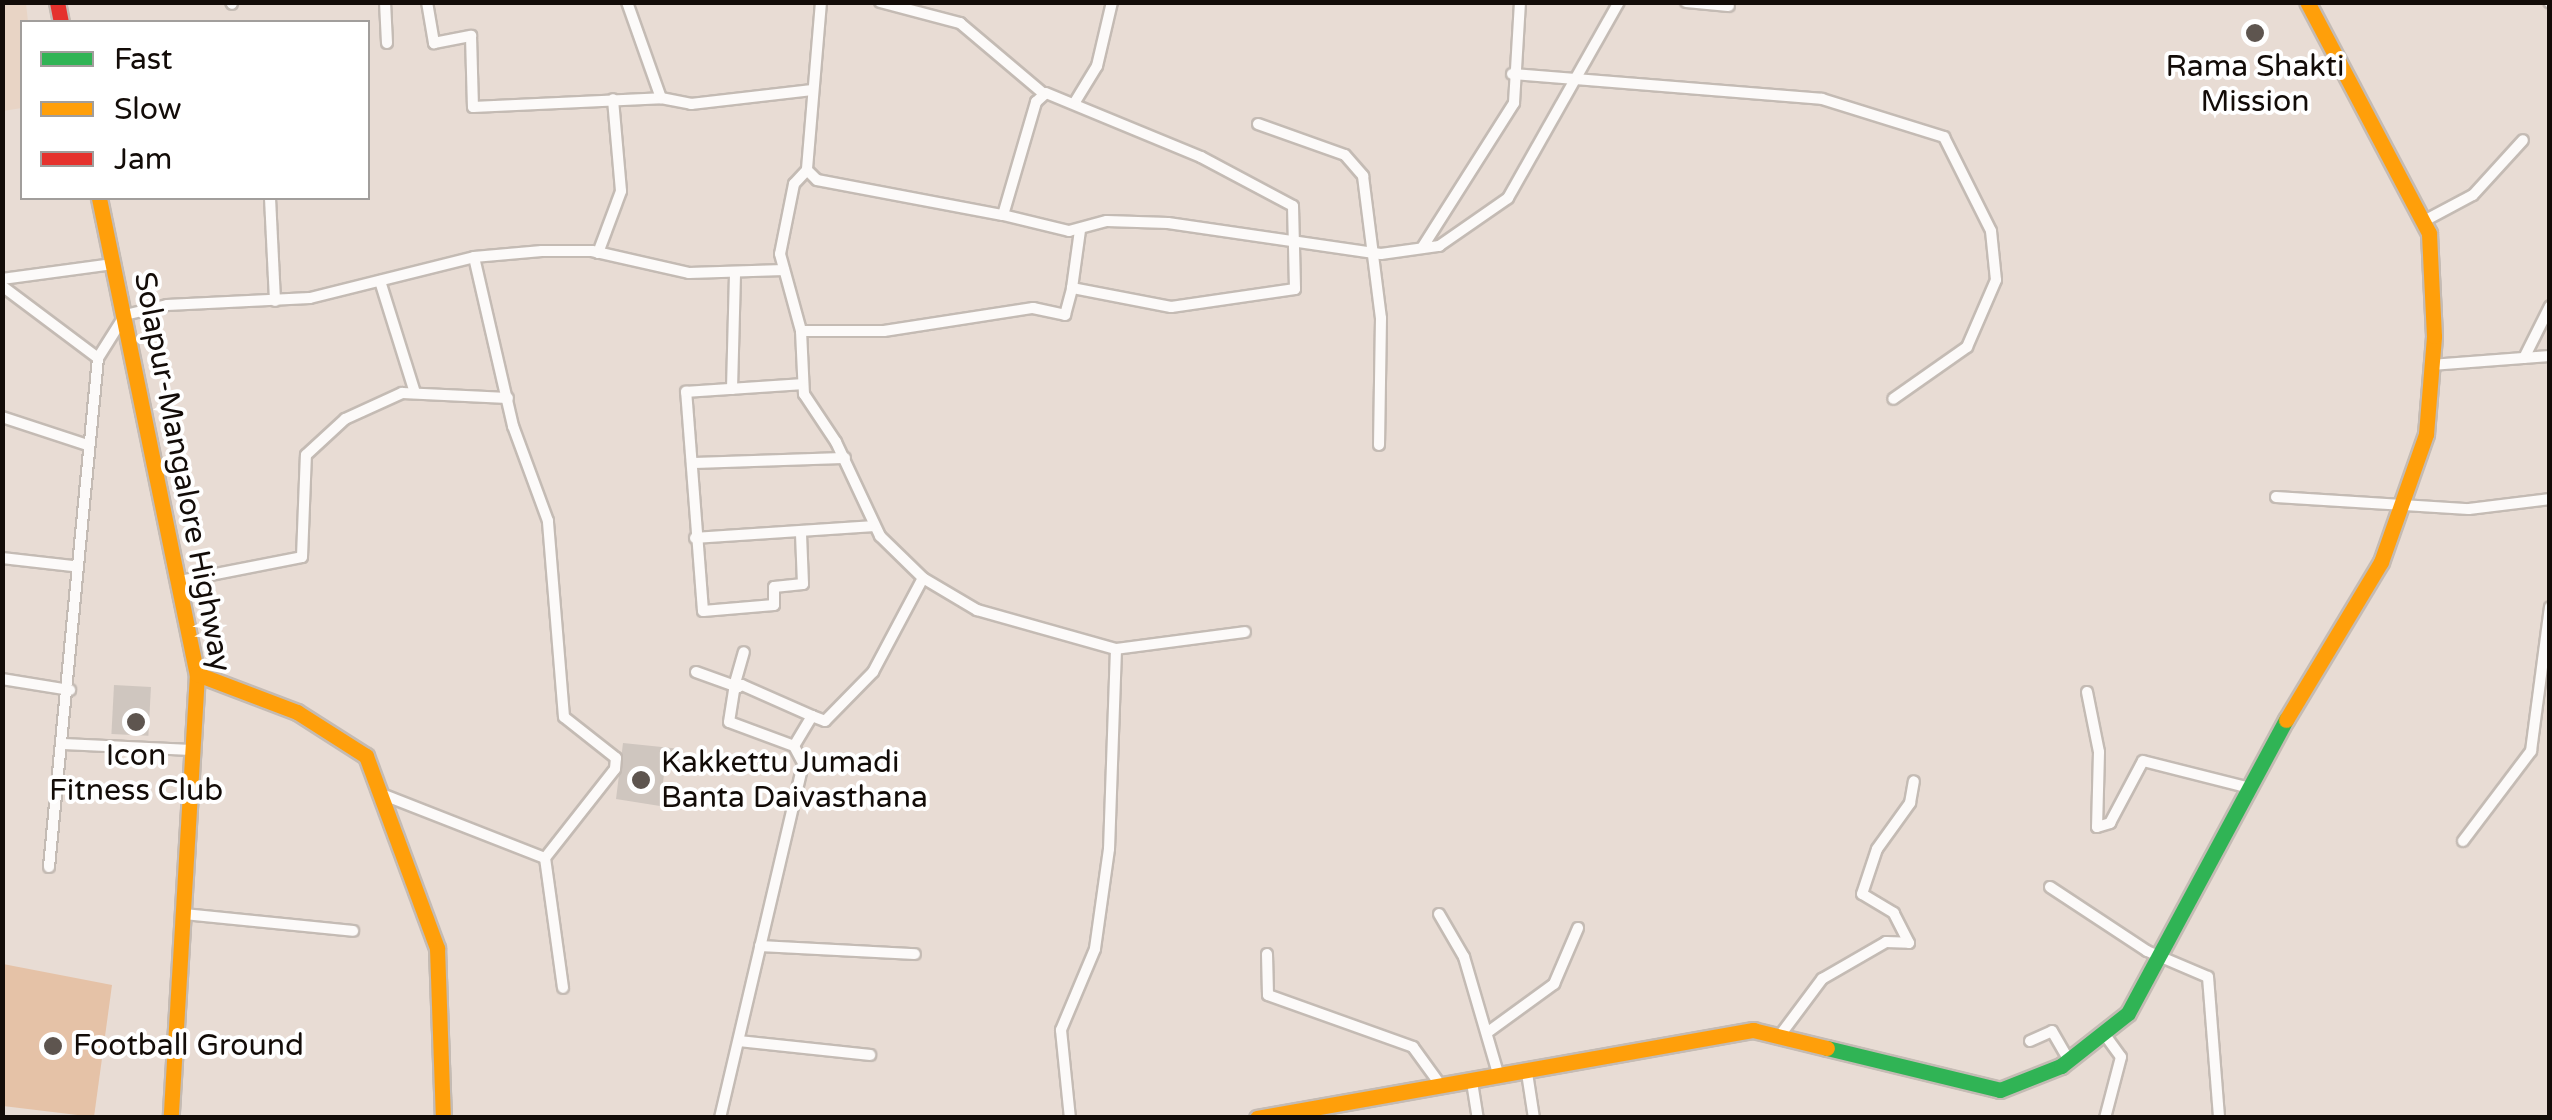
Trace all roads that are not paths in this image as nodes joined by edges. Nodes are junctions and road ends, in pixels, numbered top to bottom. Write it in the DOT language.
graph roads {
  1 [pos="385,2"];
  2 [pos="428,2"];
  3 [pos="628,2"];
  4 [pos="821,2"];
  5 [pos="1112,2"];
  6 [pos="1520,2"];
  7 [pos="1619,2"];
  8 [pos="1686,2"];
  9 [pos="2307,2"];
  10 [pos="882,3"];
  11 [pos="1729,6"];
  12 [pos="388,42"];
  13 [pos="1512,74"];
  14 [pos="1578,85"];
  15 [pos="812,90"];
  16 [pos="1044,94"];
  17 [pos="661,98"];
  18 [pos="614,100"];
  19 [pos="1075,102"];
  20 [pos="1258,124"];
  21 [pos="2524,140"];
  22 [pos="807,170"];
  23 [pos="99,200"];
  24 [pos="270,200"];
  25 [pos="1004,216"];
  26 [pos="2424,221"];
  27 [pos="1080,230"];
  28 [pos="1299,245"];
  29 [pos="1422,248"];
  30 [pos="1370,252"];
  31 [pos="598,253"];
  32 [pos="474,257"];
  33 [pos="114,264"];
  34 [pos="784,270"];
  35 [pos="736,273"];
  36 [pos="380,281"];
  37 [pos="2,283"];
  38 [pos="1072,288"];
  39 [pos="276,301"];
  40 [pos="2550,306"];
  41 [pos="125,315"];
  42 [pos="800,331"];
  43 [pos="2550,356"];
  44 [pos="98,358"];
  45 [pos="2524,358"];
  46 [pos="2431,365"];
  47 [pos="803,384"];
  48 [pos="732,389"];
  49 [pos="415,392"];
  50 [pos="508,398"];
  51 [pos="1893,400"];
  52 [pos="3,419"];
  53 [pos="1379,444"];
  54 [pos="87,445"];
  55 [pos="844,458"];
  56 [pos="692,463"];
  57 [pos="2276,497"];
  58 [pos="2550,500"];
  59 [pos="2402,503"];
  60 [pos="874,526"];
  61 [pos="801,534"];
  62 [pos="695,538"];
  63 [pos="2,558"];
  64 [pos="73,566"];
  65 [pos="923,578"];
  66 [pos="180,581"];
  67 [pos="2550,607"];
  68 [pos="1246,632"];
  69 [pos="1116,649"];
  70 [pos="744,652"];
  71 [pos="2544,657"];
  72 [pos="696,672"];
  73 [pos="198,674"];
  74 [pos="2,679"];
  75 [pos="736,685"];
  76 [pos="70,690"];
  77 [pos="2087,692"];
  78 [pos="812,716"];
  79 [pos="64,744"];
  80 [pos="794,746"];
  81 [pos="193,750"];
  82 [pos="1914,780"];
  83 [pos="2250,788"];
  84 [pos="384,794"];
  85 [pos="2462,841"];
  86 [pos="545,858"];
  87 [pos="50,867"];
  88 [pos="2050,887"];
  89 [pos="184,914"];
  90 [pos="1439,914"];
  91 [pos="1578,928"];
  92 [pos="353,931"];
  93 [pos="760,946"];
  94 [pos="914,954"];
  95 [pos="1267,954"];
  96 [pos="2163,958"];
  97 [pos="563,988"];
  98 [pos="1488,1032"];
  99 [pos="1781,1034"];
  100 [pos="2105,1035"];
  101 [pos="739,1041"];
  102 [pos="2030,1041"];
  103 [pos="870,1056"];
  104 [pos="2069,1060"];
  105 [pos="1527,1073"];
  106 [pos="1499,1077"];
  107 [pos="1472,1082"];
  108 [pos="1442,1087"];
  109 [pos="1279,1114"];
  110 [pos="172,1118"];
  111 [pos="443,1118"];
  112 [pos="720,1118"];
  113 [pos="1070,1118"];
  114 [pos="1257,1118"];
  115 [pos="1478,1118"];
  116 [pos="1534,1118"];
  117 [pos="2105,1118"];
  118 [pos="2219,1118"];
  1 -- 12 [label="street"];
  2 -- 18 [label="street"];
  3 -- 17 [label="street"];
  4 -- 15 [label="street"];
  5 -- 19 [label="street"];
  6 -- 13 [label="street"];
  7 -- 14 [label="street"];
  8 -- 11 [label="street"];
  9 -- 26 [label="main road"];
  10 -- 16 [label="street"];
  13 -- 14 [label="street"];
  13 -- 29 [label="street"];
  14 -- 29 [label="street"];
  14 -- 51 [label="street"];
  15 -- 17 [label="street"];
  15 -- 22 [label="street"];
  16 -- 19 [label="street"];
  16 -- 25 [label="street"];
  17 -- 18 [label="street"];
  18 -- 31 [label="street"];
  19 -- 28 [label="street"];
  20 -- 30 [label="street"];
  21 -- 26 [label="street"];
  22 -- 25 [label="street"];
  22 -- 34 [label="street"];
  23 -- 33 [label="main road, Solapur-Mangalore Highway"];
  24 -- 39 [label="street"];
  25 -- 27 [label="street"];
  26 -- 46 [label="main road"];
  27 -- 28 [label="street"];
  27 -- 38 [label="street"];
  28 -- 30 [label="street"];
  28 -- 38 [label="street"];
  29 -- 30 [label="street"];
  30 -- 53 [label="street"];
  31 -- 32 [label="street"];
  31 -- 35 [label="street"];
  32 -- 36 [label="street"];
  32 -- 50 [label="street"];
  33 -- 37 [label="street"];
  33 -- 41 [label="main road, Solapur-Mangalore Highway"];
  34 -- 35 [label="street"];
  34 -- 42 [label="street"];
  35 -- 48 [label="street"];
  36 -- 39 [label="street"];
  36 -- 49 [label="street"];
  37 -- 44 [label="street"];
  38 -- 42 [label="street"];
  39 -- 41 [label="street"];
  40 -- 45 [label="street"];
  41 -- 44 [label="street"];
  41 -- 66 [label="main road, Solapur-Mangalore Highway"];
  42 -- 47 [label="street"];
  43 -- 45 [label="street"];
  44 -- 54 [label="street"];
  45 -- 46 [label="street"];
  46 -- 59 [label="main road"];
  47 -- 48 [label="street"];
  47 -- 55 [label="street"];
  48 -- 56 [label="street"];
  49 -- 50 [label="street"];
  49 -- 66 [label="street"];
  50 -- 86 [label="street"];
  52 -- 54 [label="street"];
  54 -- 64 [label="street"];
  55 -- 56 [label="street"];
  55 -- 60 [label="street"];
  56 -- 62 [label="street"];
  57 -- 59 [label="street"];
  58 -- 59 [label="street"];
  59 -- 83 [label="main road"];
  60 -- 61 [label="street"];
  60 -- 65 [label="street"];
  61 -- 62 [label="street"];
  61 -- 62 [label="street"];
  63 -- 64 [label="street"];
  64 -- 76 [label="street"];
  65 -- 69 [label="street"];
  65 -- 78 [label="street"];
  66 -- 73 [label="main road, Solapur-Mangalore Highway"];
  67 -- 71 [label="street"];
  68 -- 69 [label="street"];
  69 -- 113 [label="street"];
  70 -- 75 [label="street"];
  71 -- 85 [label="street"];
  72 -- 75 [label="street"];
  73 -- 81 [label="main road, Solapur-Mangalore Highway"];
  73 -- 84 [label="main road"];
  74 -- 76 [label="street"];
  75 -- 78 [label="street"];
  75 -- 80 [label="street"];
  76 -- 79 [label="street"];
  77 -- 83 [label="street"];
  78 -- 80 [label="street"];
  79 -- 81 [label="street"];
  79 -- 87 [label="street"];
  80 -- 93 [label="street"];
  81 -- 89 [label="main road, Solapur-Mangalore Highway"];
  82 -- 99 [label="street"];
  83 -- 96 [label="main road"];
  84 -- 86 [label="street"];
  84 -- 111 [label="main road"];
  86 -- 97 [label="street"];
  88 -- 96 [label="street"];
  89 -- 92 [label="street"];
  89 -- 110 [label="main road, Solapur-Mangalore Highway"];
  90 -- 98 [label="street"];
  91 -- 98 [label="street"];
  93 -- 94 [label="street"];
  93 -- 101 [label="street"];
  95 -- 108 [label="street"];
  96 -- 100 [label="main road"];
  96 -- 118 [label="street"];
  98 -- 106 [label="street"];
  99 -- 104 [label="main road"];
  99 -- 105 [label="main road"];
  100 -- 104 [label="main road"];
  100 -- 117 [label="street"];
  101 -- 103 [label="street"];
  101 -- 112 [label="street"];
  102 -- 104 [label="street"];
  105 -- 106 [label="main road"];
  105 -- 116 [label="street"];
  106 -- 107 [label="main road"];
  107 -- 108 [label="main road"];
  107 -- 115 [label="street"];
  108 -- 109 [label="main road"];
  109 -- 114 [label="main road"];
}
